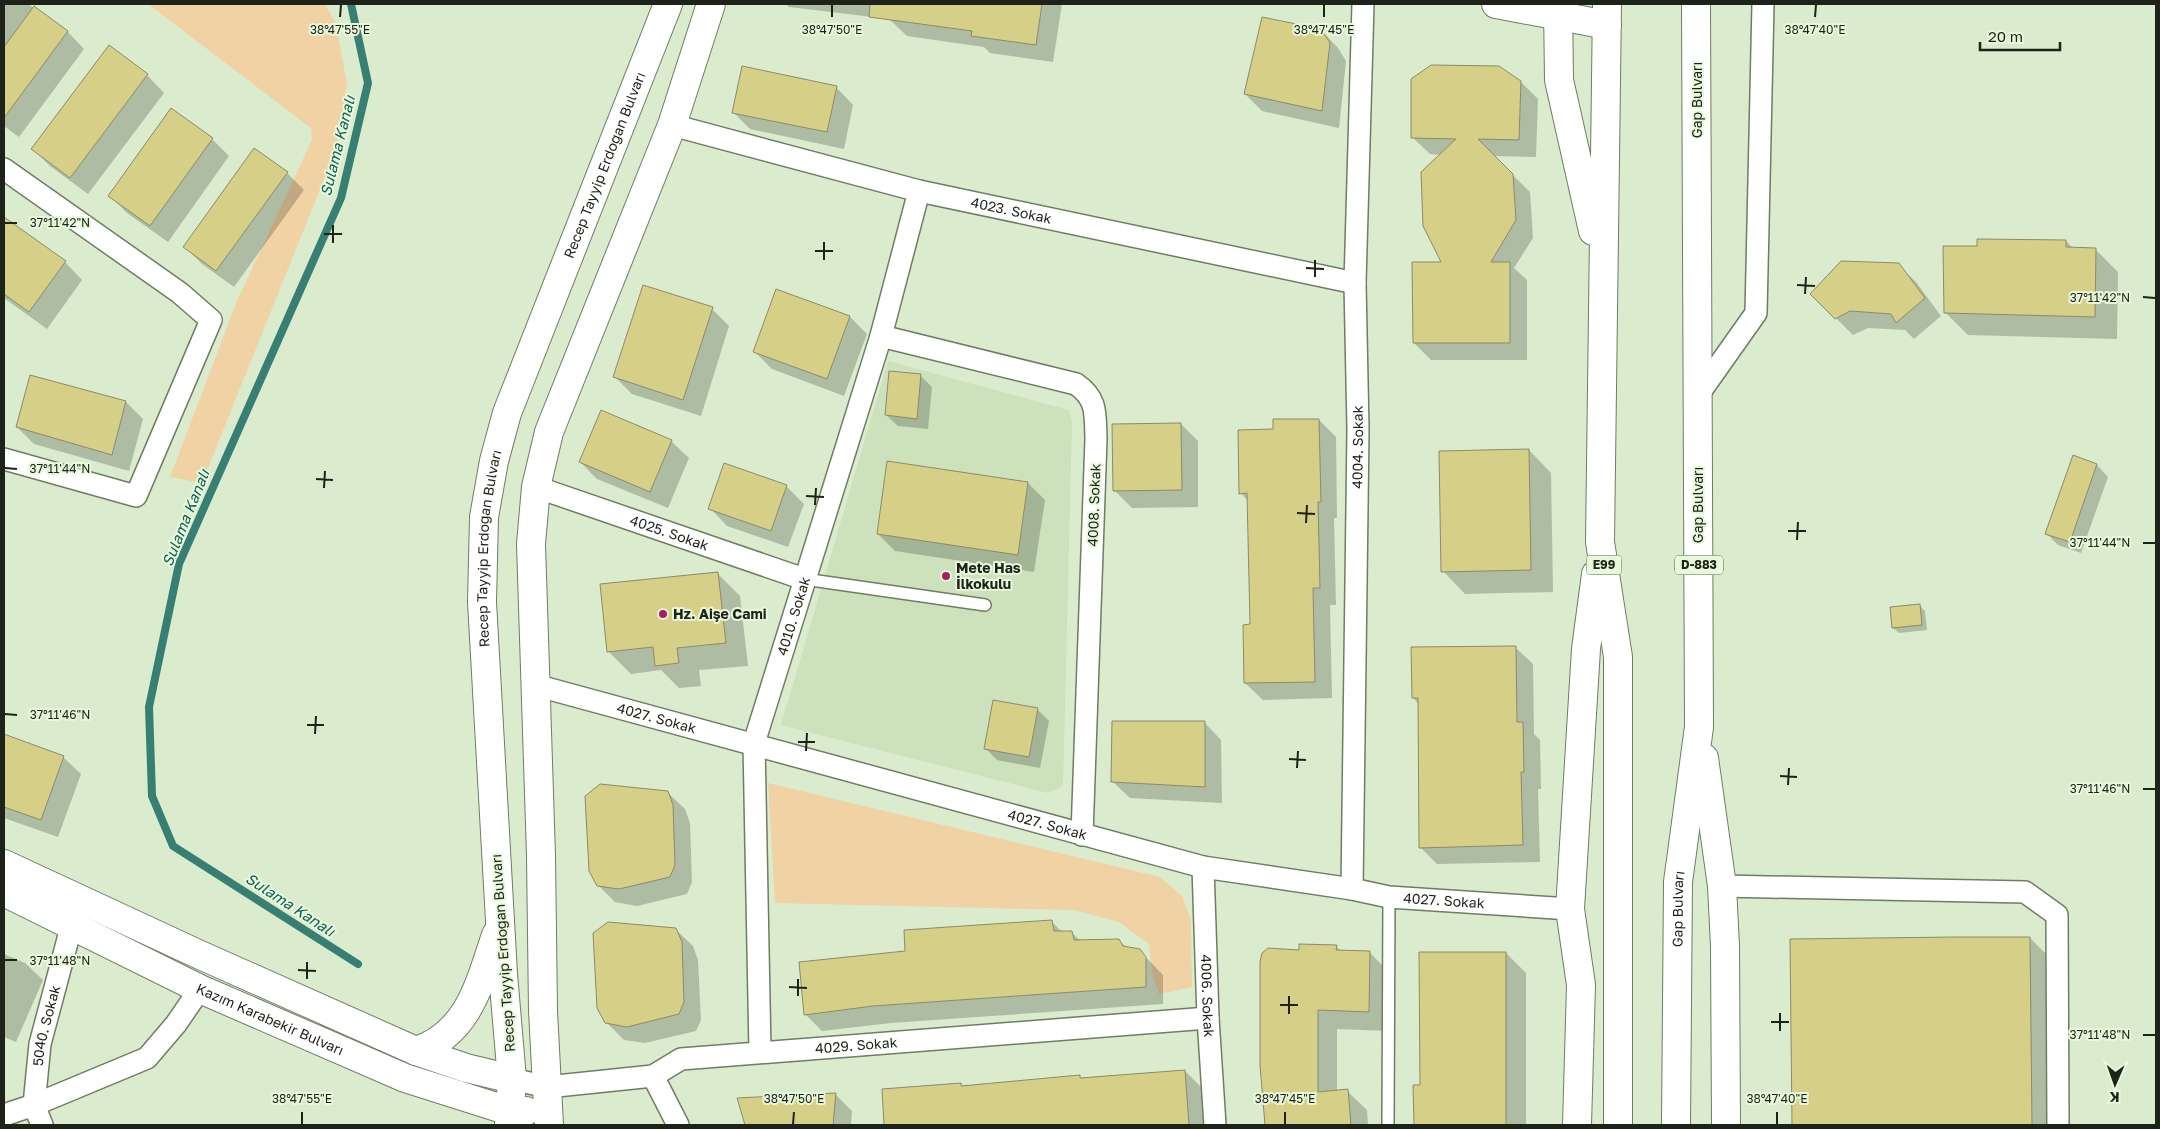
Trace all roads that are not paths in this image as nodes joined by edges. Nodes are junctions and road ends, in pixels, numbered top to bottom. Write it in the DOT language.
graph roads {
  1 [pos="668,4"];
  2 [pos="711,4"];
  3 [pos="1363,4"];
  4 [pos="1496,4"];
  5 [pos="1696,4"];
  6 [pos="1763,4"];
  7 [pos="1558,10"];
  8 [pos="1607,15"];
  9 [pos="672,125"];
  10 [pos="4,168"];
  11 [pos="919,191"];
  12 [pos="1602,274"];
  13 [pos="1355,283"];
  14 [pos="881,336"];
  15 [pos="1698,394"];
  16 [pos="4,459"];
  17 [pos="536,487"];
  18 [pos="1600,542"];
  19 [pos="804,579"];
  20 [pos="985,604"];
  21 [pos="536,685"];
  22 [pos="1699,727"];
  23 [pos="754,743"];
  24 [pos="1082,835"];
  25 [pos="4,864"];
  26 [pos="1203,867"];
  27 [pos="1722,886"];
  28 [pos="1352,889"];
  29 [pos="4,892"];
  30 [pos="73,896"];
  31 [pos="1389,897"];
  32 [pos="1570,909"];
  33 [pos="501,922"];
  34 [pos="72,924"];
  35 [pos="200,990"];
  36 [pos="1208,1018"];
  37 [pos="416,1051"];
  38 [pos="760,1052"];
  39 [pos="653,1076"];
  40 [pos="512,1079"];
  41 [pos="34,1105"];
  42 [pos="548,1108"];
  43 [pos="4,1115"];
  44 [pos="509,1118"];
  45 [pos="42,1125"];
  46 [pos="678,1125"];
  47 [pos="1215,1125"];
  48 [pos="1388,1125"];
  49 [pos="1577,1125"];
  50 [pos="1618,1125"];
  51 [pos="1676,1125"];
  52 [pos="1726,1125"];
  53 [pos="2058,1125"];
  1 -- 33 [label="main road, Recep Tayyip Erdoğan Bulvarı"];
  2 -- 9 [label="main road"];
  3 -- 13 [label="street, 4004. Sokak"];
  4 -- 7 [label="main road"];
  5 -- 15 [label="main road, Gap Bulvarı / D-883"];
  6 -- 15 [label="street"];
  7 -- 8 [label="main road"];
  7 -- 12 [label="main road"];
  8 -- 12 [label="main road, E99"];
  9 -- 11 [label="street, 4023. Sokak"];
  9 -- 17 [label="main road"];
  10 -- 16 [label="street"];
  11 -- 13 [label="street, 4023. Sokak"];
  11 -- 14 [label="street, 4010. Sokak"];
  12 -- 18 [label="main road, E99"];
  13 -- 28 [label="street, 4004. Sokak"];
  14 -- 19 [label="street, 4010. Sokak"];
  14 -- 24 [label="street, 4008. Sokak"];
  15 -- 22 [label="main road, Gap Bulvarı / D-883"];
  17 -- 19 [label="street, 4025. Sokak"];
  17 -- 21 [label="main road"];
  18 -- 32 [label="main road"];
  18 -- 50 [label="main road, E99"];
  19 -- 20 [label="lane"];
  19 -- 23 [label="street, 4010. Sokak"];
  21 -- 23 [label="street, 4027. Sokak"];
  21 -- 42 [label="main road"];
  22 -- 27 [label="main road"];
  22 -- 51 [label="main road, Gap Bulvarı / D-883"];
  23 -- 24 [label="street, 4027. Sokak"];
  23 -- 38 [label="street, 4010. Sokak"];
  24 -- 26 [label="street, 4027. Sokak"];
  25 -- 30 [label="main road"];
  26 -- 28 [label="street, 4027. Sokak"];
  26 -- 36 [label="street, 4006. Sokak"];
  27 -- 52 [label="main road"];
  27 -- 53 [label="street"];
  28 -- 31 [label="street, 4027. Sokak"];
  29 -- 34 [label="main road, Kazım Karabekir Bulvarı"];
  30 -- 34 [label="street, 5040. Sokak"];
  30 -- 37 [label="main road"];
  31 -- 32 [label="street, 4027. Sokak"];
  31 -- 48 [label="lane"];
  32 -- 49 [label="main road"];
  33 -- 37 [label="main road"];
  33 -- 40 [label="main road, Recep Tayyip Erdoğan Bulvarı"];
  34 -- 35 [label="main road, Kazım Karabekir Bulvarı"];
  34 -- 41 [label="street, 5040. Sokak"];
  35 -- 41 [label="street"];
  35 -- 44 [label="main road, Kazım Karabekir Bulvarı"];
  36 -- 38 [label="street, 4029. Sokak"];
  36 -- 47 [label="street, 4006. Sokak"];
  37 -- 40 [label="main road"];
  38 -- 39 [label="street, 4029. Sokak"];
  39 -- 42 [label="street, 4029. Sokak"];
  39 -- 46 [label="street"];
  40 -- 42 [label="street, 4029. Sokak"];
  40 -- 44 [label="main road, Recep Tayyip Erdoğan Bulvarı"];
  41 -- 43 [label="street"];
  41 -- 45 [label="street, 5040. Sokak"];
  42 -- 44 [label="main road, Kazım Karabekir Bulvarı"];
}
